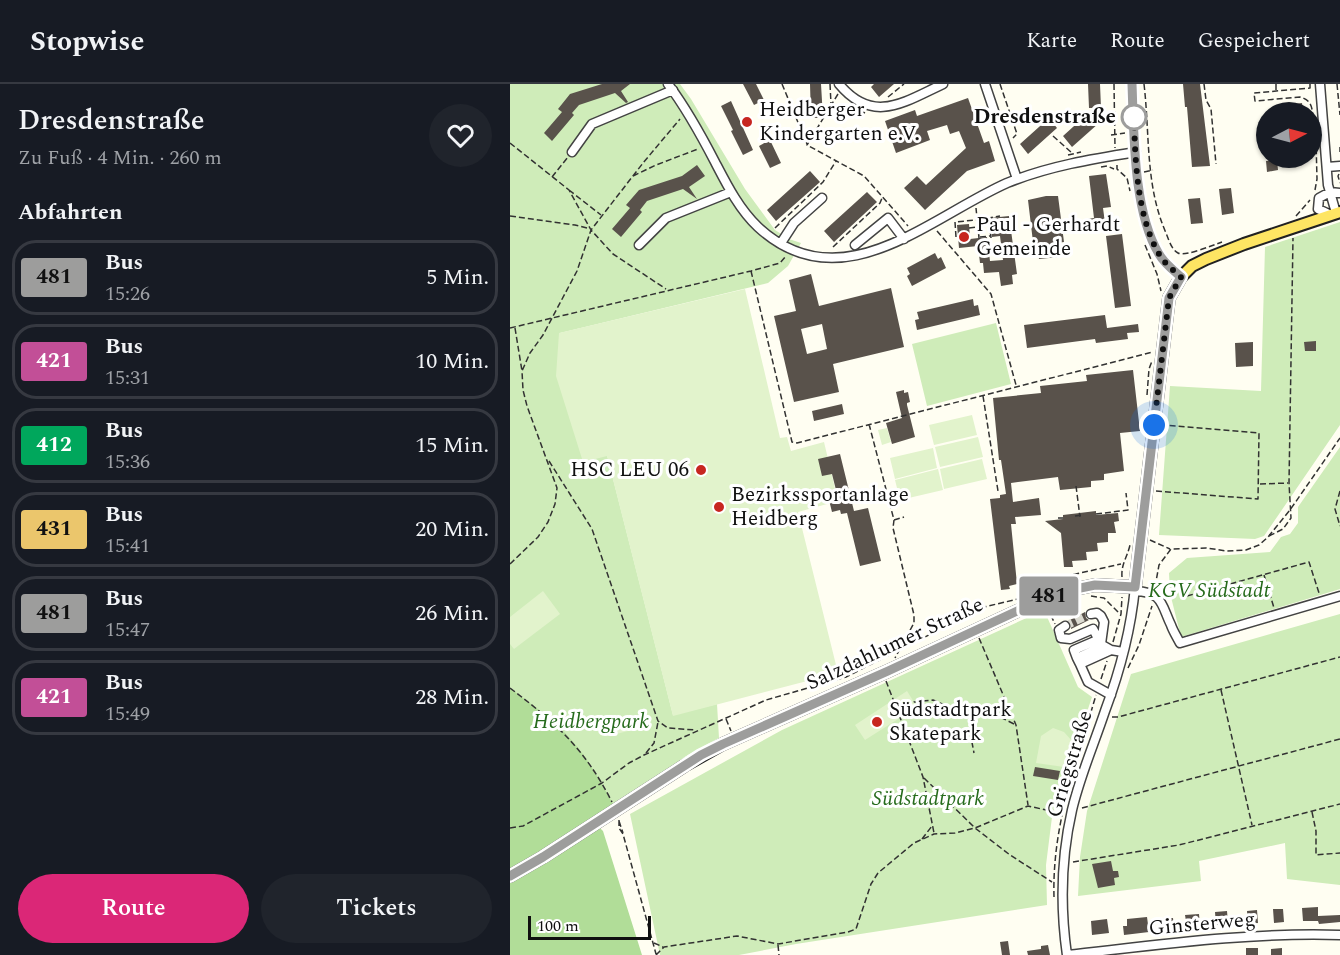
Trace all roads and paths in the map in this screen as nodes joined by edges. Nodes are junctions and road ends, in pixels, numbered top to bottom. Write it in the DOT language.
graph roads {
  1 [pos="782,84"];
  2 [pos="830,84"];
  3 [pos="904,84"];
  4 [pos="943,84"];
  5 [pos="985,84"];
  6 [pos="1000,84"];
  7 [pos="1114,84"];
  8 [pos="1132,84"];
  9 [pos="1144,84"];
  10 [pos="1204,84"];
  11 [pos="1276,84"];
  12 [pos="1310,84"];
  13 [pos="1320,84"];
  14 [pos="1337,84"];
  15 [pos="840,86"];
  16 [pos="671,87"];
  17 [pos="1276,91"];
  18 [pos="883,102"];
  19 [pos="1310,102"];
  20 [pos="831,106"];
  21 [pos="687,111"];
  22 [pos="1340,115"];
  23 [pos="1053,136"];
  24 [pos="1009,141"];
  25 [pos="510,142"];
  26 [pos="705,145"];
  27 [pos="807,145"];
  28 [pos="1340,147"];
  29 [pos="572,152"];
  30 [pos="1084,152"];
  31 [pos="1340,152"];
  32 [pos="1136,153"];
  33 [pos="1072,154"];
  34 [pos="1116,155"];
  35 [pos="1062,157"];
  36 [pos="836,160"];
  37 [pos="1216,164"];
  38 [pos="1340,166"];
  39 [pos="1327,167"];
  40 [pos="1096,168"];
  41 [pos="1316,168"];
  42 [pos="1114,169"];
  43 [pos="1340,173"];
  44 [pos="1124,176"];
  45 [pos="552,177"];
  46 [pos="632,177"];
  47 [pos="1017,179"];
  48 [pos="1340,183"];
  49 [pos="569,190"];
  50 [pos="731,192"];
  51 [pos="1330,192"];
  52 [pos="1340,193"];
  53 [pos="1314,194"];
  54 [pos="883,197"];
  55 [pos="822,198"];
  56 [pos="1311,198"];
  57 [pos="976,208"];
  58 [pos="1336,213"];
  59 [pos="510,216"];
  60 [pos="602,216"];
  61 [pos="1000,216"];
  62 [pos="1295,217"];
  63 [pos="977,219"];
  64 [pos="932,224"];
  65 [pos="990,224"];
  66 [pos="978,227"];
  67 [pos="969,228"];
  68 [pos="910,229"];
  69 [pos="591,230"];
  70 [pos="1293,234"];
  71 [pos="769,235"];
  72 [pos="956,237"];
  73 [pos="904,239"];
  74 [pos="781,243"];
  75 [pos="639,245"];
  76 [pos="855,245"];
  77 [pos="792,248"];
  78 [pos="1191,252"];
  79 [pos="824,256"];
  80 [pos="1153,267"];
  81 [pos="751,271"];
  82 [pos="1181,277"];
  83 [pos="1160,282"];
  84 [pos="668,290"];
  85 [pos="552,317"];
  86 [pos="515,327"];
  87 [pos="510,328"];
  88 [pos="1153,352"];
  89 [pos="522,371"];
  90 [pos="1017,386"];
  91 [pos="983,395"];
  92 [pos="868,424"];
  93 [pos="1154,425"];
  94 [pos="1340,438"];
  95 [pos="547,458"];
  96 [pos="1289,483"];
  97 [pos="1260,484"];
  98 [pos="1076,486"];
  99 [pos="998,491"];
  100 [pos="1340,491"];
  101 [pos="1146,492"];
  102 [pos="1126,494"];
  103 [pos="1290,510"];
  104 [pos="1096,514"];
  105 [pos="1084,515"];
  106 [pos="1075,516"];
  107 [pos="1079,516"];
  108 [pos="904,517"];
  109 [pos="1058,518"];
  110 [pos="1063,518"];
  111 [pos="894,520"];
  112 [pos="1340,526"];
  113 [pos="1268,537"];
  114 [pos="1147,539"];
  115 [pos="1171,549"];
  116 [pos="510,564"];
  117 [pos="1121,564"];
  118 [pos="1263,574"];
  119 [pos="1135,589"];
  120 [pos="1154,595"];
  121 [pos="1085,596"];
  122 [pos="1187,596"];
  123 [pos="1340,596"];
  124 [pos="1321,603"];
  125 [pos="1044,604"];
  126 [pos="1091,614"];
  127 [pos="1121,614"];
  128 [pos="1276,616"];
  129 [pos="974,629"];
  130 [pos="1062,629"];
  131 [pos="1101,644"];
  132 [pos="1111,650"];
  133 [pos="898,652"];
  134 [pos="1126,652"];
  135 [pos="1340,657"];
  136 [pos="1078,661"];
  137 [pos="888,671"];
  138 [pos="510,688"];
  139 [pos="1220,689"];
  140 [pos="1111,695"];
  141 [pos="896,709"];
  142 [pos="970,714"];
  143 [pos="1110,717"];
  144 [pos="726,718"];
  145 [pos="658,721"];
  146 [pos="1016,725"];
  147 [pos="697,730"];
  148 [pos="735,738"];
  149 [pos="1340,739"];
  150 [pos="974,753"];
  151 [pos="645,755"];
  152 [pos="1238,766"];
  153 [pos="923,777"];
  154 [pos="602,783"];
  155 [pos="1340,804"];
  156 [pos="1028,806"];
  157 [pos="1072,810"];
  158 [pos="616,811"];
  159 [pos="1311,811"];
  160 [pos="933,825"];
  161 [pos="1253,826"];
  162 [pos="510,828"];
  163 [pos="975,828"];
  164 [pos="934,834"];
  165 [pos="921,840"];
  166 [pos="1340,853"];
  167 [pos="1063,863"];
  168 [pos="510,876"];
  169 [pos="1053,883"];
  170 [pos="1340,935"];
  171 [pos="653,943"];
  172 [pos="778,944"];
  173 [pos="664,947"];
  174 [pos="779,955"];
  175 [pos="1067,955"];
  1 -- 27 [label="path"];
  2 -- 20 [label="path"];
  3 -- 18 [label="path"];
  4 -- 15 [label="street"];
  5 -- 47 [label="street"];
  6 -- 24 [label="path"];
  7 -- 34 [label="path"];
  8 -- 32 [label="street"];
  9 -- 78 [label="path"];
  10 -- 37 [label="path"];
  11 -- 17 [label="path"];
  12 -- 17 [label="path"];
  13 -- 39 [label="street"];
  14 -- 22 [label="path"];
  15 -- 20 [label="path"];
  16 -- 21 [label="street"];
  16 -- 29 [label="street"];
  17 -- 19 [label="path"];
  20 -- 27 [label="path"];
  21 -- 26 [label="street"];
  21 -- 46 [label="path"];
  23 -- 33 [label="path"];
  25 -- 45 [label="path"];
  26 -- 46 [label="path"];
  26 -- 50 [label="street"];
  27 -- 36 [label="path"];
  28 -- 31 [label="path"];
  29 -- 45 [label="path"];
  30 -- 33 [label="path"];
  32 -- 34 [label="street"];
  32 -- 82 [label="street"];
  33 -- 35 [label="path"];
  34 -- 44 [label="path"];
  34 -- 47 [label="street"];
  36 -- 54 [label="path"];
  36 -- 71 [label="path"];
  38 -- 39 [label="street"];
  39 -- 51 [label="street"];
  40 -- 42 [label="path"];
  41 -- 53 [label="path"];
  43 -- 48 [label="path"];
  45 -- 49 [label="path"];
  46 -- 60 [label="path"];
  47 -- 64 [label="street"];
  49 -- 60 [label="path"];
  49 -- 69 [label="path"];
  50 -- 71 [label="street"];
  50 -- 75 [label="street"];
  51 -- 52 [label="street"];
  51 -- 58 [label="street"];
  51 -- 58 [label="street"];
  54 -- 68 [label="path"];
  54 -- 79 [label="path"];
  55 -- 74 [label="street"];
  56 -- 62 [label="path"];
  57 -- 63 [label="path"];
  58 -- 82 [label="main road"];
  59 -- 69 [label="path"];
  60 -- 69 [label="path"];
  61 -- 65 [label="path"];
  63 -- 66 [label="path"];
  63 -- 72 [label="path"];
  64 -- 73 [label="street"];
  64 -- 90 [label="path"];
  65 -- 66 [label="path"];
  65 -- 66 [label="path"];
  66 -- 67 [label="path"];
  69 -- 84 [label="path"];
  69 -- 85 [label="path"];
  70 -- 96 [label="path"];
  71 -- 74 [label="street"];
  73 -- 76 [label="street"];
  73 -- 79 [label="street"];
  74 -- 77 [label="street"];
  77 -- 79 [label="street"];
  77 -- 81 [label="path"];
  80 -- 83 [label="path"];
  81 -- 84 [label="path"];
  81 -- 92 [label="path"];
  82 -- 93 [label="main road"];
  84 -- 85 [label="path"];
  85 -- 86 [label="path"];
  85 -- 89 [label="path"];
  86 -- 87 [label="path"];
  86 -- 89 [label="path"];
  88 -- 90 [label="path"];
  89 -- 95 [label="path"];
  90 -- 91 [label="path"];
  91 -- 92 [label="path"];
  91 -- 99 [label="path"];
  92 -- 111 [label="path"];
  93 -- 97 [label="path"];
  93 -- 101 [label="main road"];
  94 -- 103 [label="path"];
  95 -- 116 [label="path"];
  95 -- 145 [label="path"];
  96 -- 97 [label="path"];
  96 -- 103 [label="path"];
  97 -- 101 [label="path"];
  98 -- 107 [label="path"];
  100 -- 112 [label="path"];
  101 -- 119 [label="main road"];
  102 -- 104 [label="path"];
  103 -- 113 [label="path"];
  103 -- 113 [label="path"];
  105 -- 107 [label="path"];
  106 -- 107 [label="path"];
  108 -- 111 [label="path"];
  109 -- 110 [label="path"];
  111 -- 133 [label="path"];
  113 -- 115 [label="path"];
  114 -- 115 [label="path"];
  115 -- 120 [label="path"];
  117 -- 133 [label="path"];
  118 -- 122 [label="path"];
  118 -- 124 [label="path"];
  118 -- 128 [label="path"];
  119 -- 120 [label="street"];
  119 -- 129 [label="main road, Salzdahlumer Straße"];
  119 -- 134 [label="street, Griegstraße"];
  120 -- 128 [label="street"];
  120 -- 134 [label="path"];
  121 -- 127 [label="path"];
  123 -- 124 [label="street"];
  124 -- 128 [label="street"];
  125 -- 130 [label="path"];
  126 -- 131 [label="street"];
  129 -- 137 [label="main road, Salzdahlumer Straße"];
  129 -- 146 [label="path"];
  130 -- 131 [label="street"];
  131 -- 132 [label="street"];
  131 -- 136 [label="street"];
  132 -- 134 [label="street"];
  132 -- 136 [label="street"];
  133 -- 137 [label="path"];
  133 -- 144 [label="path"];
  134 -- 140 [label="street, Griegstraße"];
  135 -- 139 [label="path"];
  136 -- 140 [label="street"];
  137 -- 141 [label="path"];
  137 -- 148 [label="main road, Salzdahlumer Straße"];
  138 -- 154 [label="path"];
  139 -- 143 [label="path"];
  139 -- 152 [label="path"];
  140 -- 157 [label="street, Griegstraße"];
  141 -- 142 [label="path"];
  141 -- 153 [label="path"];
  142 -- 146 [label="path"];
  142 -- 150 [label="path"];
  144 -- 147 [label="path"];
  144 -- 148 [label="path"];
  145 -- 147 [label="path"];
  145 -- 151 [label="path"];
  146 -- 156 [label="path"];
  147 -- 151 [label="path"];
  148 -- 158 [label="main road, Salzdahlumer Straße"];
  149 -- 152 [label="path"];
  151 -- 154 [label="path"];
  152 -- 157 [label="path"];
  152 -- 161 [label="path"];
  153 -- 160 [label="path"];
  153 -- 163 [label="path"];
  154 -- 158 [label="path"];
  154 -- 162 [label="path"];
  155 -- 159 [label="path"];
  156 -- 157 [label="path"];
  156 -- 163 [label="path"];
  157 -- 167 [label="street, Griegstraße"];
  158 -- 168 [label="main road, Salzdahlumer Straße"];
  158 -- 171 [label="path"];
  159 -- 161 [label="path"];
  159 -- 166 [label="path"];
  160 -- 164 [label="path"];
  160 -- 165 [label="path"];
  161 -- 167 [label="path"];
  163 -- 164 [label="path"];
  163 -- 169 [label="path"];
  164 -- 165 [label="path"];
  165 -- 172 [label="path"];
  167 -- 175 [label="street, Griegstraße"];
  170 -- 175 [label="street, Ginsterweg"];
  171 -- 173 [label="path"];
  171 -- 173 [label="path"];
  172 -- 173 [label="path"];
  172 -- 174 [label="path"];
}
